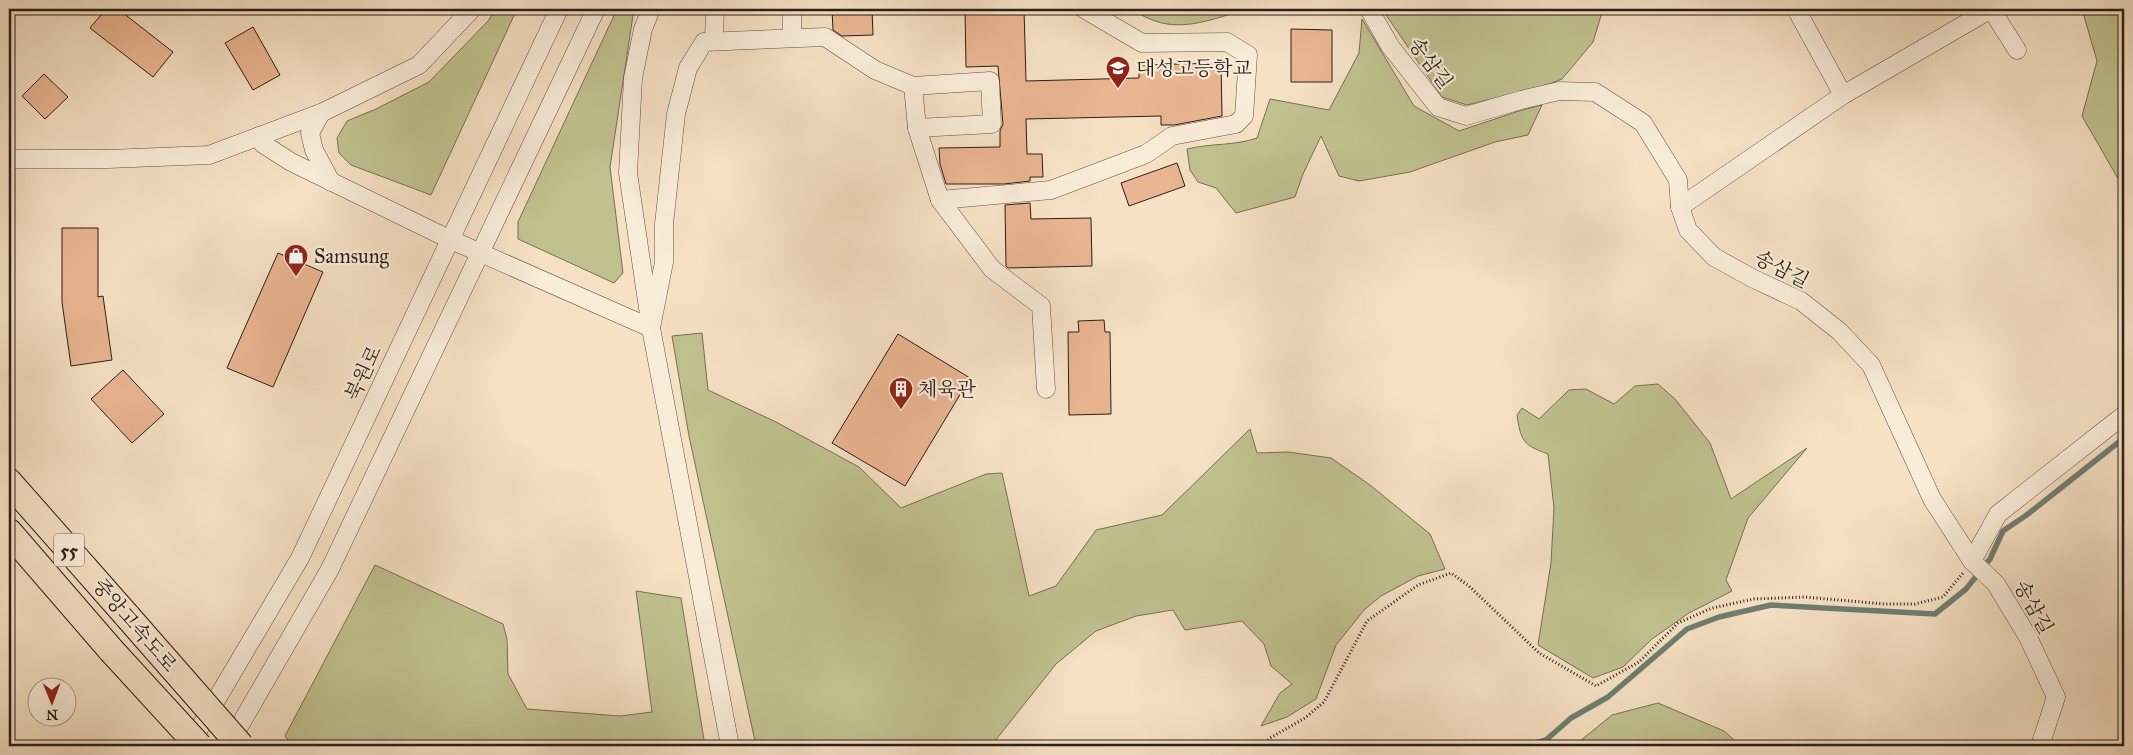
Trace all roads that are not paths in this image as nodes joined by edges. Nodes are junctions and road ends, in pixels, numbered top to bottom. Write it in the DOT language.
graph roads {
  1 [pos="472,9"];
  2 [pos="559,9"];
  3 [pos="596,9"];
  4 [pos="651,9"];
  5 [pos="715,9"];
  6 [pos="792,9"];
  7 [pos="1084,9"];
  8 [pos="1369,9"];
  9 [pos="1796,9"];
  10 [pos="1991,9"];
  11 [pos="792,38"];
  12 [pos="714,40"];
  13 [pos="2016,50"];
  14 [pos="913,86"];
  15 [pos="1842,95"];
  16 [pos="321,113"];
  17 [pos="917,128"];
  18 [pos="260,136"];
  19 [pos="9,159"];
  20 [pos="331,182"];
  21 [pos="940,200"];
  22 [pos="1680,207"];
  23 [pos="449,239"];
  24 [pos="480,253"];
  25 [pos="651,328"];
  26 [pos="1046,389"];
  27 [pos="2124,415"];
  28 [pos="9,482"];
  29 [pos="9,532"];
  30 [pos="1973,562"];
  31 [pos="188,746"];
  32 [pos="199,746"];
  33 [pos="227,746"];
  34 [pos="240,746"];
  35 [pos="730,746"];
  36 [pos="2040,746"];
  1 -- 16 [label="street"];
  2 -- 23 [label="street, 북원로"];
  3 -- 24 [label="street"];
  4 -- 25 [label="street"];
  5 -- 12 [label="street"];
  6 -- 11 [label="street"];
  7 -- 21 [label="street"];
  8 -- 22 [label="street, 송삼길"];
  9 -- 15 [label="street"];
  10 -- 13 [label="street"];
  10 -- 15 [label="street"];
  11 -- 12 [label="street"];
  11 -- 14 [label="street"];
  12 -- 25 [label="street"];
  14 -- 17 [label="street"];
  14 -- 17 [label="street"];
  15 -- 22 [label="street"];
  16 -- 18 [label="street"];
  16 -- 20 [label="street"];
  17 -- 21 [label="street"];
  18 -- 19 [label="street"];
  18 -- 20 [label="street"];
  20 -- 23 [label="street"];
  21 -- 26 [label="street"];
  22 -- 30 [label="street, 송삼길"];
  23 -- 24 [label="street"];
  23 -- 31 [label="street, 북원로"];
  24 -- 25 [label="street"];
  24 -- 33 [label="street"];
  25 -- 35 [label="street"];
  27 -- 30 [label="street"];
  28 -- 34 [label="highway, 중앙고속도로 / 55, bridge"];
  29 -- 32 [label="highway, 중앙고속도로 / 55, bridge"];
  30 -- 36 [label="street, 송삼길"];
}
